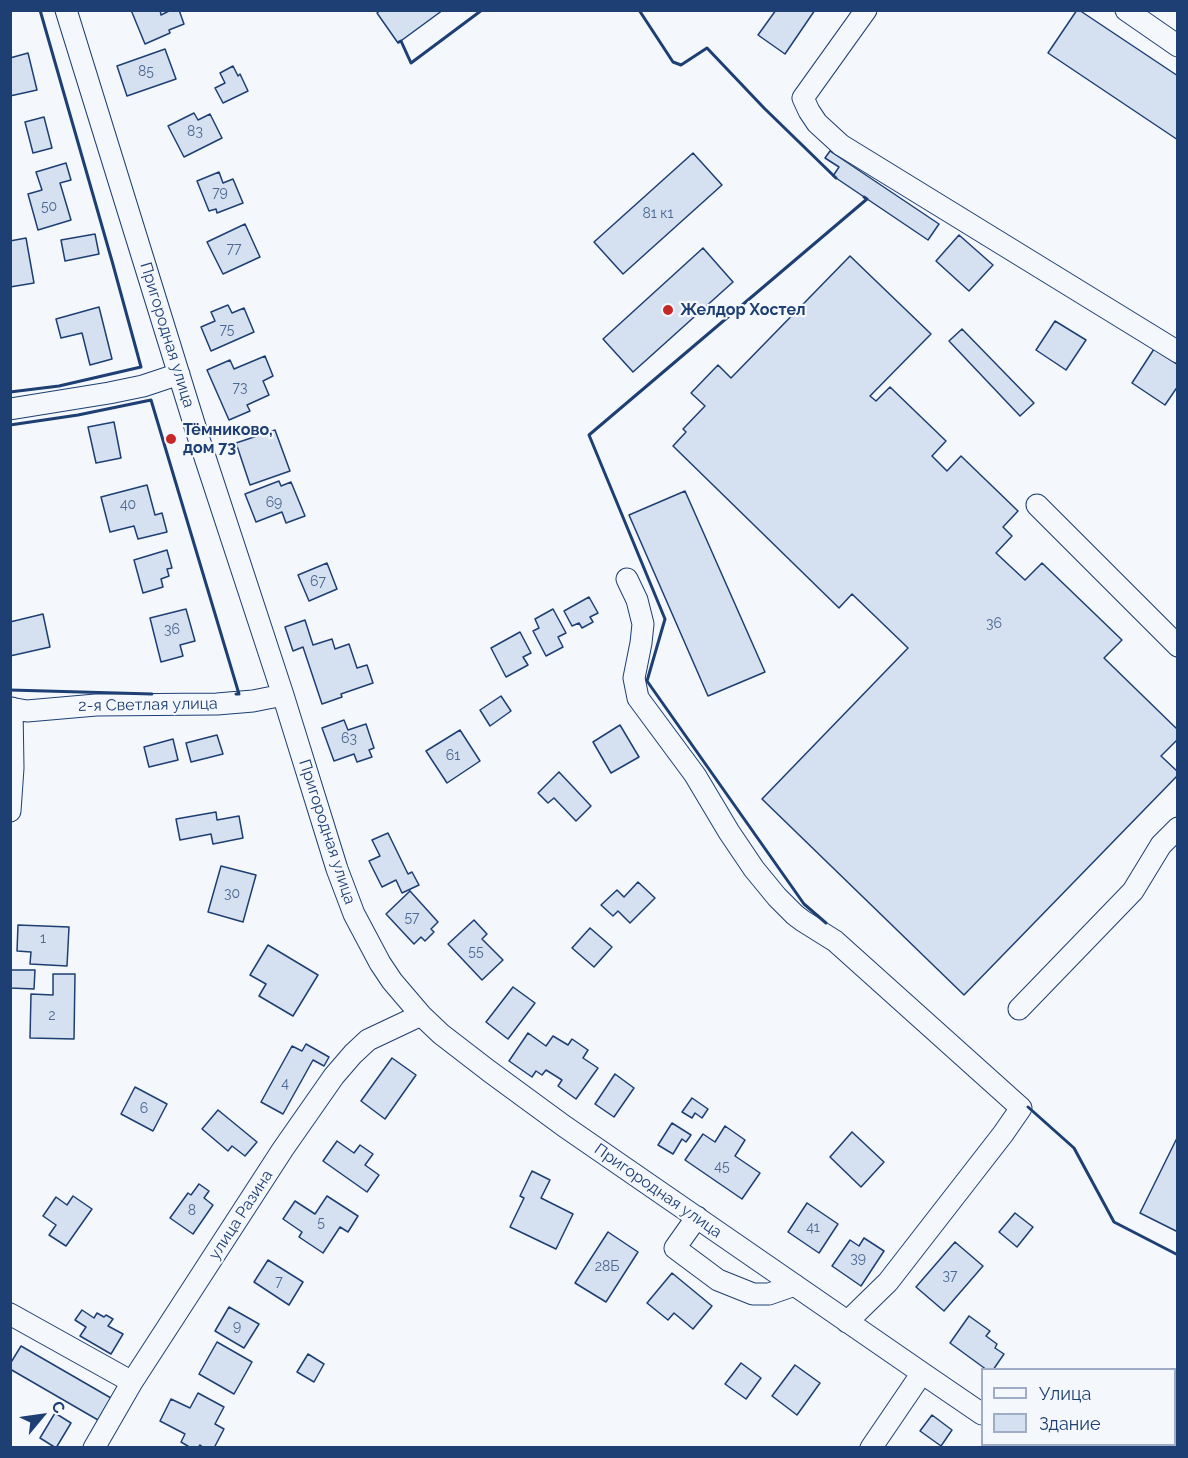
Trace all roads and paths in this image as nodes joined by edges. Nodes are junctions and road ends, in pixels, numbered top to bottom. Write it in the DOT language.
graph roads {
  1 [pos="66,10"];
  2 [pos="866,10"];
  3 [pos="1126,10"];
  4 [pos="1178,46"];
  5 [pos="1178,352"];
  6 [pos="178,374"];
  7 [pos="10,409"];
  8 [pos="1037,506"];
  9 [pos="627,579"];
  10 [pos="1178,646"];
  11 [pos="283,695"];
  12 [pos="11,708"];
  13 [pos="10,811"];
  14 [pos="1178,828"];
  15 [pos="1019,1009"];
  16 [pos="421,1015"];
  17 [pos="697,1217"];
  18 [pos="795,1285"];
  19 [pos="10,1314"];
  20 [pos="847,1322"];
  21 [pos="922,1373"];
  22 [pos="132,1382"];
  23 [pos="981,1413"];
  24 [pos="94,1448"];
  25 [pos="871,1448"];
  1 -- 6 [label="street, Пригородная улица"];
  2 -- 5 [label="street"];
  3 -- 4 [label="street"];
  6 -- 7 [label="street"];
  6 -- 11 [label="street, Пригородная улица"];
  8 -- 10 [label="street"];
  9 -- 20 [label="street"];
  11 -- 12 [label="street, 2-я Светлая улица"];
  11 -- 16 [label="street, Пригородная улица"];
  12 -- 13 [label="street, 2-я Светлая улица"];
  14 -- 15 [label="street"];
  16 -- 17 [label="street, Пригородная улица"];
  16 -- 22 [label="street, улица Разина"];
  17 -- 18 [label="street, Пригородная улица"];
  17 -- 18 [label="street"];
  18 -- 20 [label="street, Пригородная улица"];
  19 -- 22 [label="street"];
  20 -- 21 [label="street, Пригородная улица"];
  21 -- 23 [label="street, Пригородная улица"];
  21 -- 25 [label="street"];
  22 -- 24 [label="street, улица Разина"];
}
